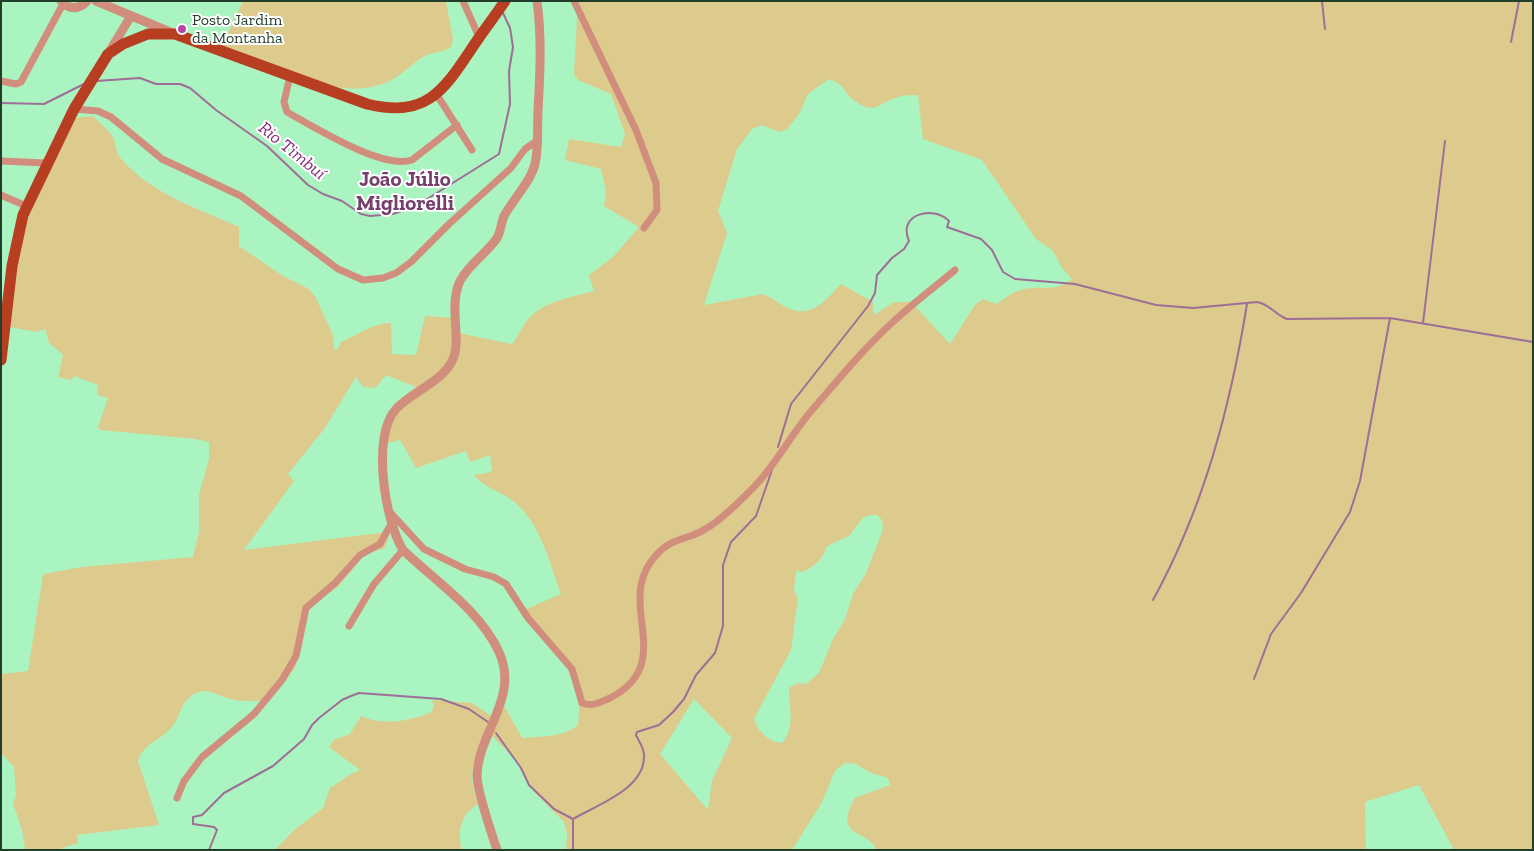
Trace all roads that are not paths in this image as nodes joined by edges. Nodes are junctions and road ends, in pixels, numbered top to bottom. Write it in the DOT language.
graph roads {
  1 [pos="87,1"];
  2 [pos="96,1"];
  3 [pos="462,1"];
  4 [pos="537,1"];
  5 [pos="574,1"];
  6 [pos="62,2"];
  7 [pos="502,6"];
  8 [pos="131,16"];
  9 [pos="175,34"];
  10 [pos="479,37"];
  11 [pos="108,54"];
  12 [pos="290,76"];
  13 [pos="1,81"];
  14 [pos="437,95"];
  15 [pos="74,109"];
  16 [pos="457,125"];
  17 [pos="538,140"];
  18 [pos="472,150"];
  19 [pos="1,161"];
  20 [pos="46,163"];
  21 [pos="1,195"];
  22 [pos="26,206"];
  23 [pos="644,228"];
  24 [pos="955,270"];
  25 [pos="4,301"];
  26 [pos="1,360"];
  27 [pos="389,511"];
  28 [pos="391,524"];
  29 [pos="403,550"];
  30 [pos="349,626"];
  31 [pos="177,798"];
  32 [pos="497,850"];
  1 -- 6 [label="street"];
  2 -- 8 [label="street"];
  3 -- 10 [label="street"];
  4 -- 17 [label="street"];
  5 -- 23 [label="street"];
  6 -- 13 [label="street"];
  7 -- 10 [label="main road"];
  8 -- 9 [label="street"];
  8 -- 11 [label="street"];
  9 -- 11 [label="main road"];
  9 -- 12 [label="main road"];
  10 -- 14 [label="main road"];
  11 -- 15 [label="main road"];
  12 -- 14 [label="main road"];
  12 -- 16 [label="street"];
  14 -- 16 [label="street"];
  15 -- 17 [label="street"];
  15 -- 20 [label="main road"];
  16 -- 18 [label="street"];
  17 -- 27 [label="street"];
  19 -- 20 [label="street"];
  20 -- 22 [label="main road"];
  21 -- 22 [label="street"];
  22 -- 25 [label="main road"];
  24 -- 27 [label="street"];
  25 -- 26 [label="main road"];
  27 -- 28 [label="street"];
  28 -- 29 [label="street"];
  28 -- 31 [label="street"];
  29 -- 30 [label="street"];
  29 -- 32 [label="street"];
}
